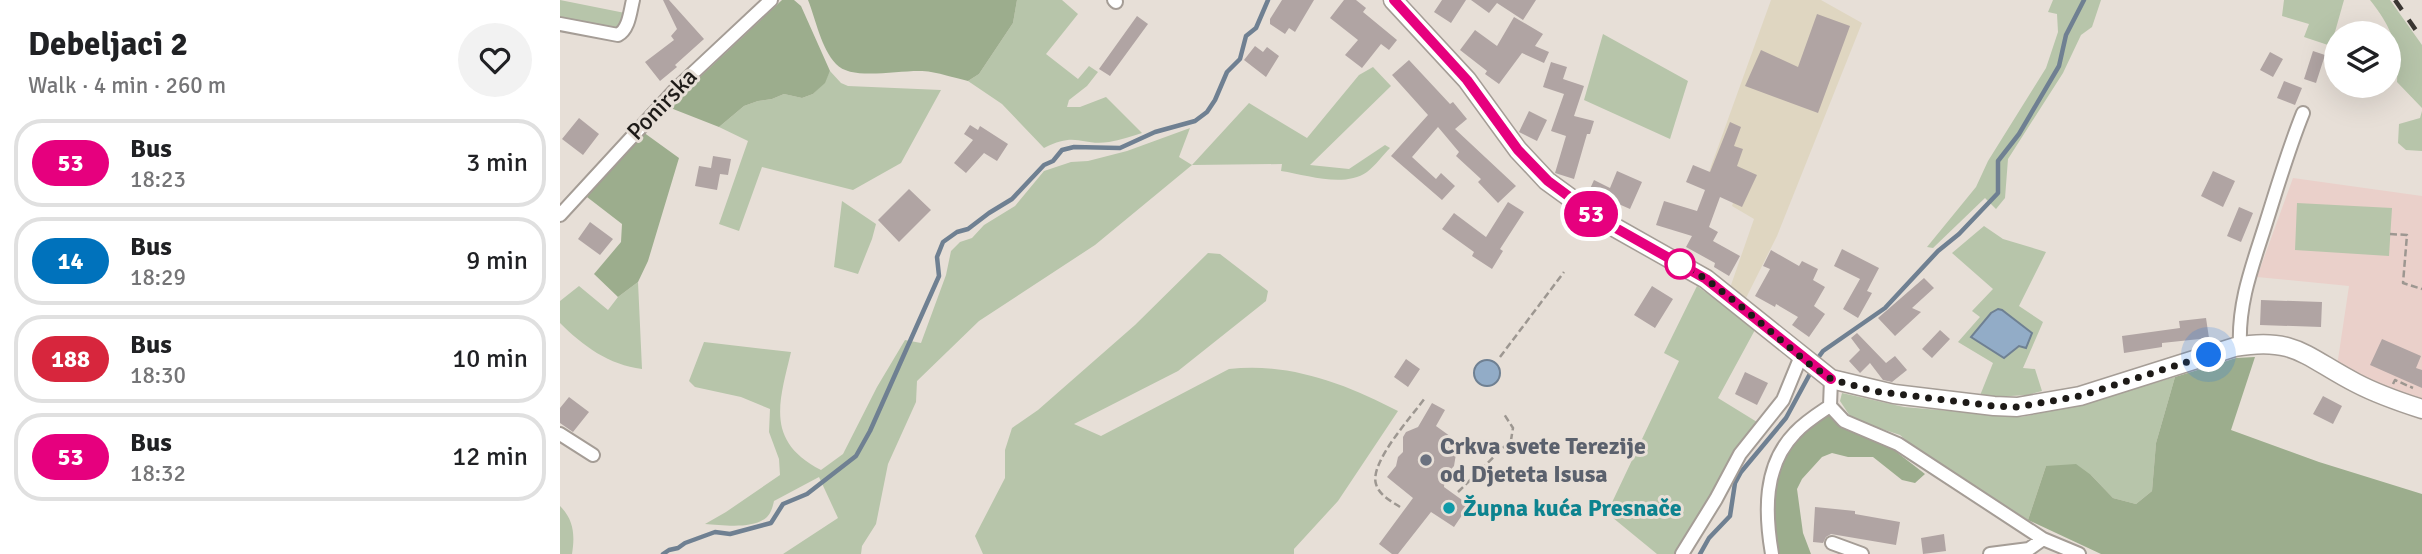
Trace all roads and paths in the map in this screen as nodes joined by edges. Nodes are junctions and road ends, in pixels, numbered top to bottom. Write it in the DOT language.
graph roads {
  1 [pos="633,0"];
  2 [pos="771,0"];
  3 [pos="1394,0"];
  4 [pos="560,24"];
  5 [pos="2303,113"];
  6 [pos="560,215"];
  7 [pos="2390,234"];
  8 [pos="1564,272"];
  9 [pos="2422,289"];
  10 [pos="2240,346"];
  11 [pos="1500,357"];
  12 [pos="1815,367"];
  13 [pos="1424,398"];
  14 [pos="1830,405"];
  15 [pos="2422,409"];
  16 [pos="1504,414"];
  17 [pos="560,434"];
  18 [pos="593,455"];
  19 [pos="1458,492"];
  20 [pos="1400,507"];
  21 [pos="2043,539"];
  22 [pos="1832,544"];
  23 [pos="1682,554"];
  24 [pos="1772,554"];
  25 [pos="1862,554"];
  26 [pos="1990,554"];
  27 [pos="2078,554"];
  1 -- 4 [label="street"];
  2 -- 6 [label="street, Ponirska"];
  3 -- 12 [label="street"];
  5 -- 10 [label="street"];
  7 -- 9 [label="path"];
  8 -- 11 [label="path"];
  10 -- 12 [label="street"];
  10 -- 15 [label="street"];
  12 -- 14 [label="street"];
  12 -- 23 [label="street"];
  13 -- 20 [label="path"];
  14 -- 21 [label="street"];
  14 -- 24 [label="street"];
  16 -- 19 [label="path"];
  17 -- 18 [label="street"];
  21 -- 26 [label="street"];
  21 -- 27 [label="street"];
  22 -- 25 [label="street"];
}
